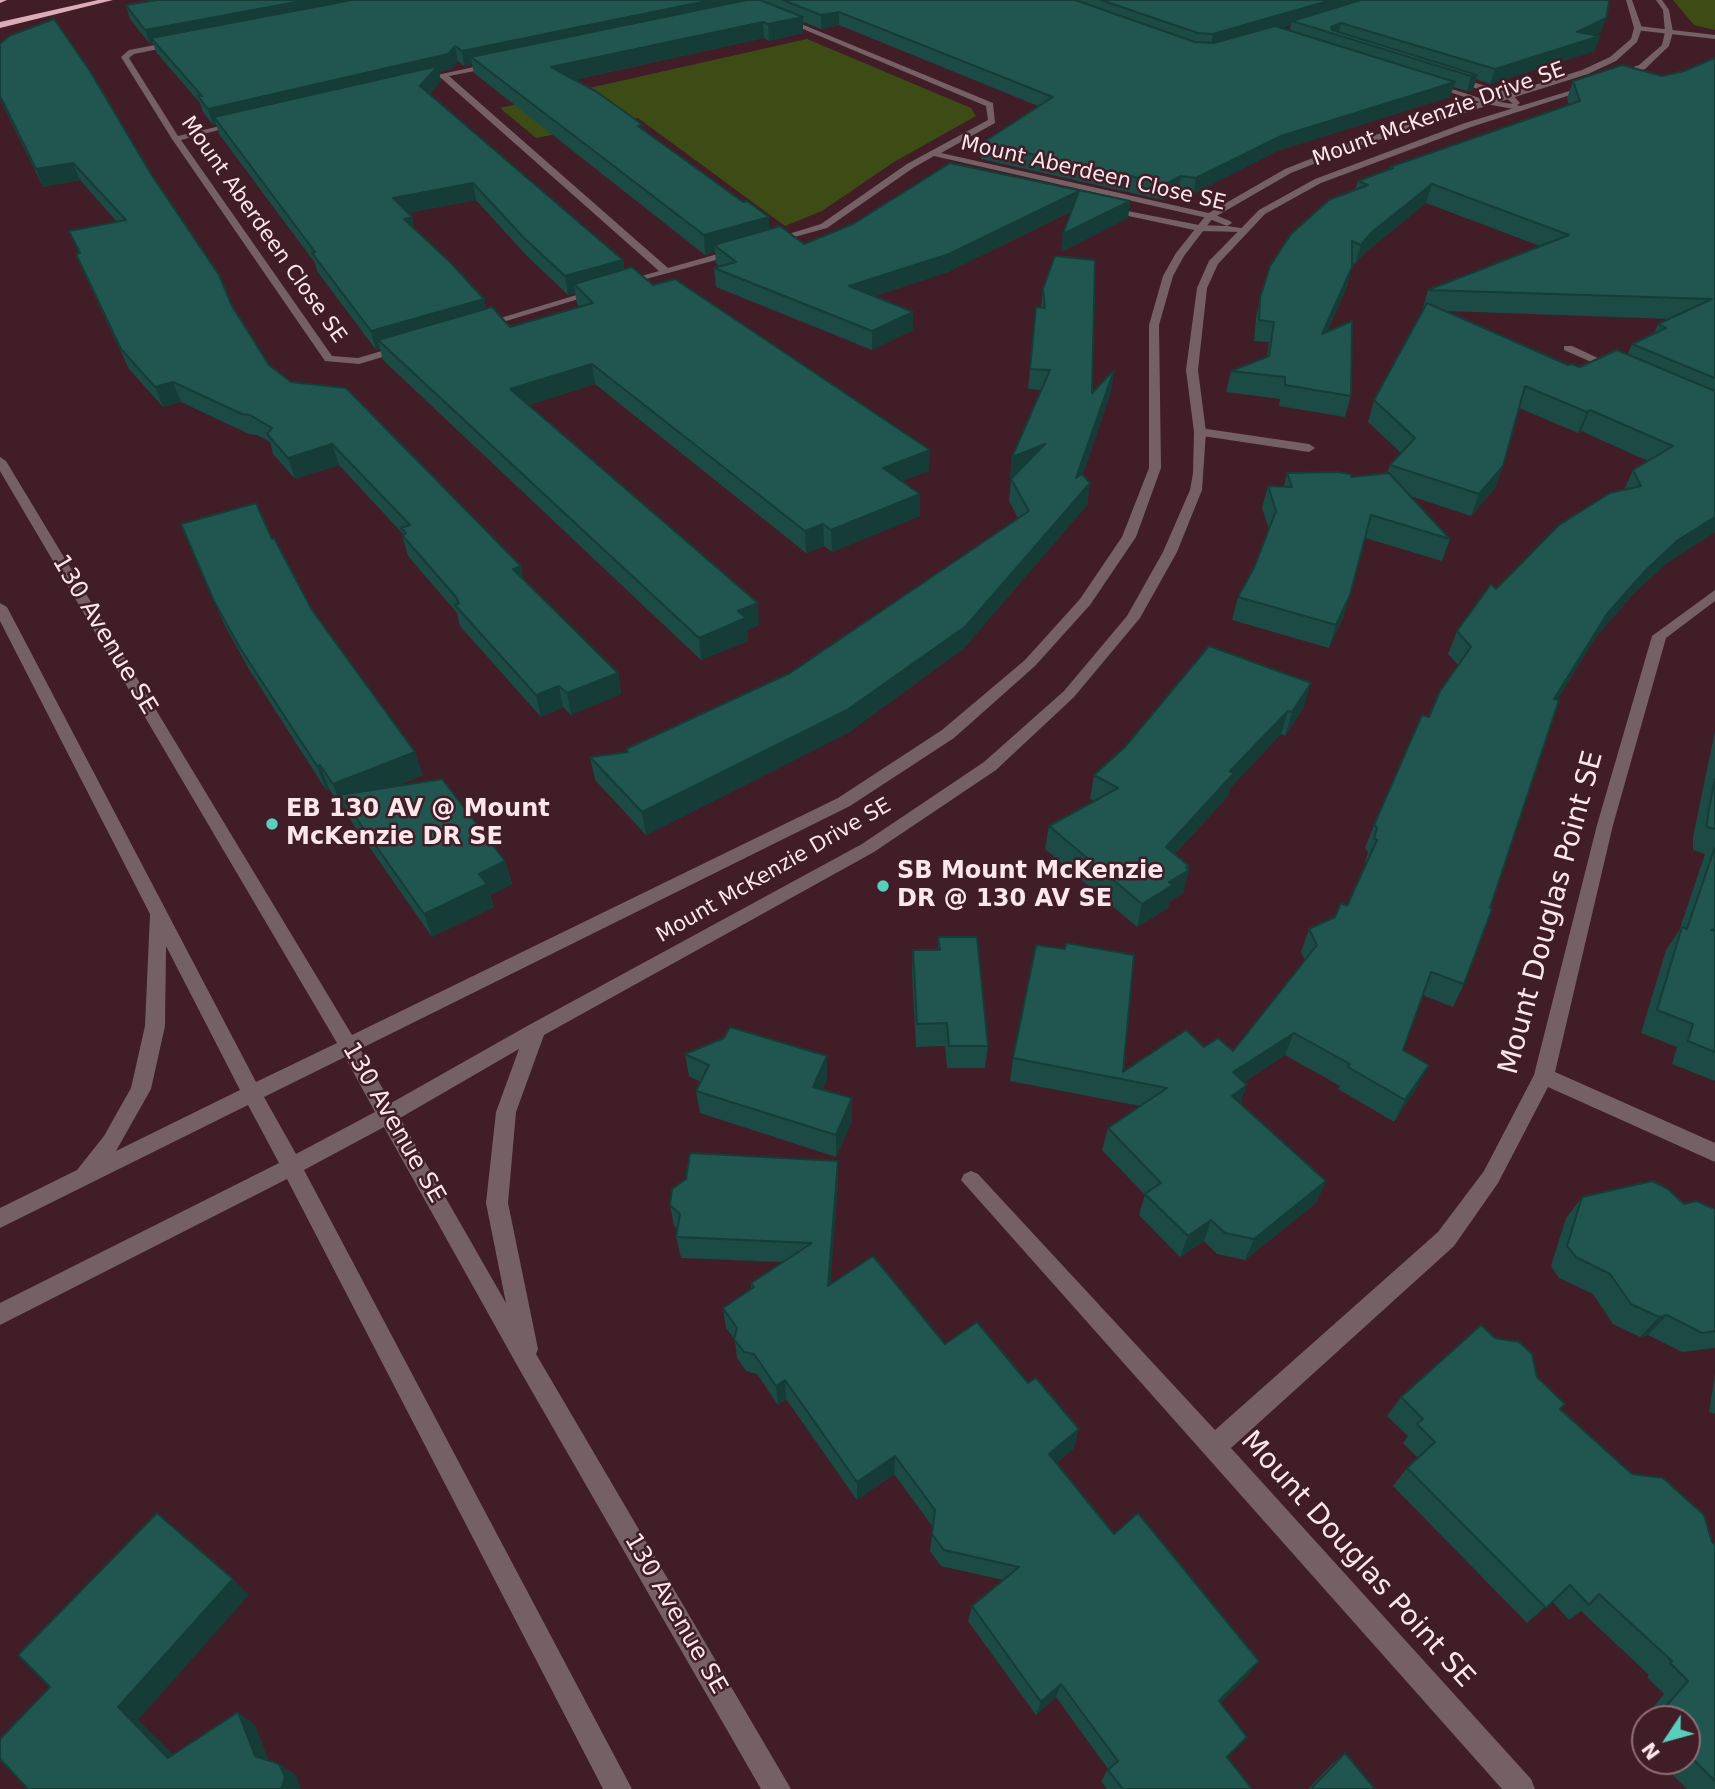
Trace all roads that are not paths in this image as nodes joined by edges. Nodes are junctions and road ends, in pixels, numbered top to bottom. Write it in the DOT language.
graph roads {
  1 [pos="68,0"];
  2 [pos="109,0"];
  3 [pos="737,0"];
  4 [pos="1629,0"];
  5 [pos="1659,0"];
  6 [pos="54,2"];
  7 [pos="757,9"];
  8 [pos="744,12"];
  9 [pos="0,24"];
  10 [pos="1638,28"];
  11 [pos="1670,32"];
  12 [pos="1715,37"];
  13 [pos="193,40"];
  14 [pos="511,61"];
  15 [pos="443,75"];
  16 [pos="1445,76"];
  17 [pos="409,82"];
  18 [pos="1423,82"];
  19 [pos="1508,95"];
  20 [pos="1485,102"];
  21 [pos="1520,108"];
  22 [pos="252,121"];
  23 [pos="176,139"];
  24 [pos="930,153"];
  25 [pos="910,166"];
  26 [pos="923,169"];
  27 [pos="1090,204"];
  28 [pos="1210,216"];
  29 [pos="1199,228"];
  30 [pos="1243,229"];
  31 [pos="757,246"];
  32 [pos="744,250"];
  33 [pos="666,272"];
  34 [pos="465,330"];
  35 [pos="412,345"];
  36 [pos="1568,348"];
  37 [pos="1629,374"];
  38 [pos="1200,432"];
  39 [pos="1309,448"];
  40 [pos="0,461"];
  41 [pos="1715,594"];
  42 [pos="0,607"];
  43 [pos="158,912"];
  44 [pos="536,1030"];
  45 [pos="349,1046"];
  46 [pos="1544,1076"];
  47 [pos="252,1094"];
  48 [pos="388,1115"];
  49 [pos="1715,1153"];
  50 [pos="292,1167"];
  51 [pos="81,1178"];
  52 [pos="971,1180"];
  53 [pos="0,1218"];
  54 [pos="0,1314"];
  55 [pos="530,1366"];
  56 [pos="1214,1447"];
  57 [pos="618,1789"];
  58 [pos="777,1789"];
  59 [pos="1521,1789"];
  1 -- 6 [label="highway"];
  2 -- 9 [label="highway"];
  3 -- 7 [label="street, Mount Aberdeen Close SE"];
  4 -- 10 [label="street"];
  5 -- 11 [label="street"];
  7 -- 8 [label="street"];
  7 -- 24 [label="street, Mount Aberdeen Close SE"];
  10 -- 11 [label="street"];
  10 -- 19 [label="street, Mount McKenzie Drive SE"];
  11 -- 12 [label="street"];
  11 -- 21 [label="street, Mount McKenzie Drive SE"];
  13 -- 23 [label="street, Mount Aberdeen Close SE"];
  14 -- 15 [label="street"];
  15 -- 17 [label="street"];
  15 -- 33 [label="street"];
  16 -- 19 [label="street"];
  18 -- 20 [label="street"];
  19 -- 20 [label="street, Mount McKenzie Drive SE"];
  19 -- 21 [label="street"];
  20 -- 21 [label="street"];
  20 -- 28 [label="street, Mount McKenzie Drive SE"];
  21 -- 30 [label="street, Mount McKenzie Drive SE"];
  22 -- 23 [label="street"];
  23 -- 35 [label="street, Mount Aberdeen Close SE"];
  24 -- 25 [label="street, Mount Aberdeen Close SE"];
  24 -- 28 [label="street, Mount Aberdeen Close SE"];
  25 -- 26 [label="street"];
  25 -- 31 [label="street, Mount Aberdeen Close SE"];
  27 -- 29 [label="street, Mount Aberdeen Close SE"];
  28 -- 29 [label="street, Mount McKenzie Drive SE"];
  28 -- 30 [label="street, Mount Aberdeen Close SE"];
  29 -- 30 [label="street, Mount Aberdeen Close SE"];
  29 -- 45 [label="street, Mount McKenzie Drive SE"];
  30 -- 38 [label="street, Mount McKenzie Drive SE"];
  32 -- 33 [label="street"];
  33 -- 34 [label="street"];
  36 -- 37 [label="street"];
  38 -- 39 [label="street"];
  38 -- 44 [label="street, Mount McKenzie Drive SE"];
  40 -- 45 [label="street, 130 Avenue SE"];
  41 -- 46 [label="street, Mount Douglas Point SE"];
  42 -- 43 [label="street"];
  43 -- 47 [label="street"];
  43 -- 51 [label="street"];
  44 -- 48 [label="street, Mount McKenzie Drive SE"];
  44 -- 55 [label="street"];
  45 -- 47 [label="street, Mount McKenzie Drive SE"];
  45 -- 48 [label="street, 130 Avenue SE"];
  46 -- 49 [label="street"];
  46 -- 56 [label="street, Mount Douglas Point SE"];
  47 -- 50 [label="street"];
  47 -- 51 [label="street, Mount McKenzie Drive SE"];
  48 -- 50 [label="street, Mount McKenzie Drive SE"];
  48 -- 55 [label="street, 130 Avenue SE"];
  50 -- 54 [label="street, Mount McKenzie Drive SE"];
  50 -- 57 [label="street"];
  51 -- 53 [label="street, Mount McKenzie Drive SE"];
  52 -- 56 [label="street"];
  55 -- 58 [label="street, 130 Avenue SE"];
  56 -- 59 [label="street, Mount Douglas Point SE"];
}
